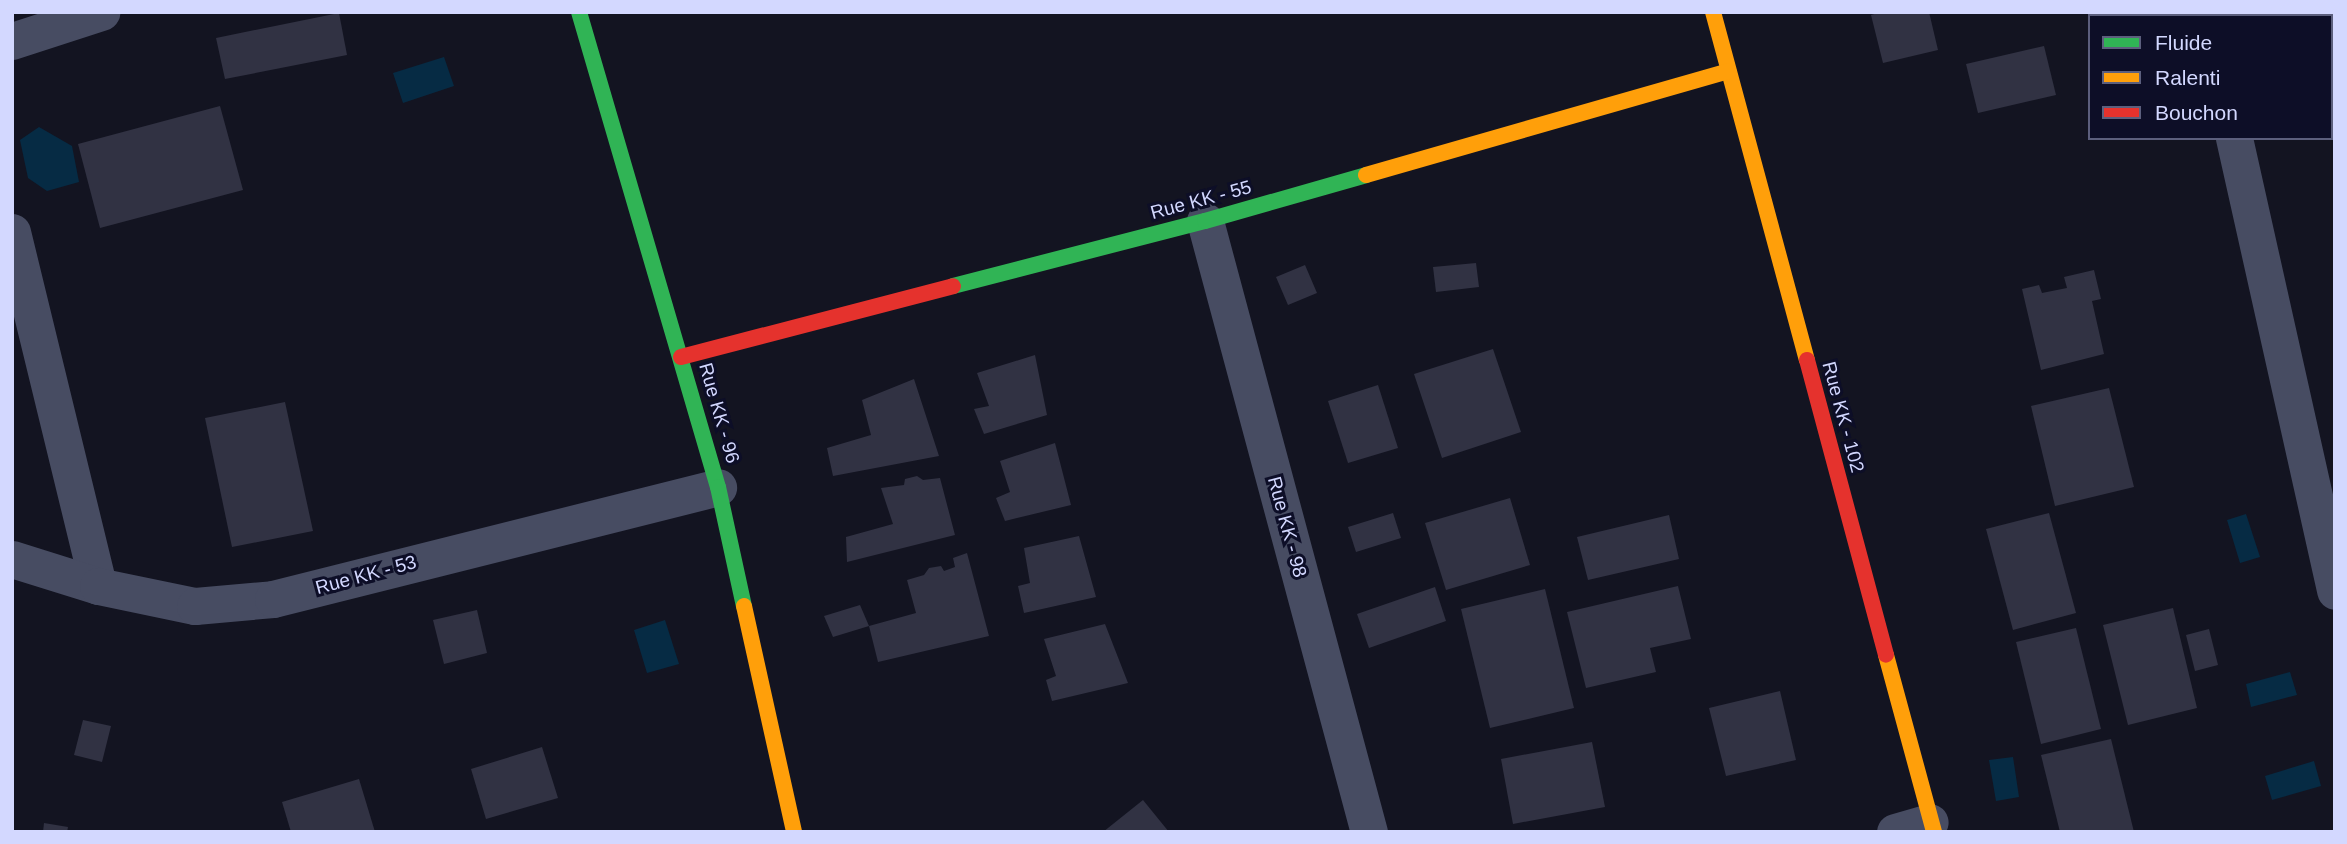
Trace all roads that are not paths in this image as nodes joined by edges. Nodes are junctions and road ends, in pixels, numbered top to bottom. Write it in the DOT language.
graph roads {
  1 [pos="101,12"];
  2 [pos="579,12"];
  3 [pos="1713,12"];
  4 [pos="12,41"];
  5 [pos="1728,71"];
  6 [pos="2234,140"];
  7 [pos="1205,221"];
  8 [pos="12,232"];
  9 [pos="681,357"];
  10 [pos="718,487"];
  11 [pos="12,559"];
  12 [pos="98,586"];
  13 [pos="2335,591"];
  14 [pos="1932,827"];
  15 [pos="794,832"];
  16 [pos="1368,832"];
  17 [pos="1895,832"];
  1 -- 4 [label="street"];
  2 -- 9 [label="street, Rue KK - 96"];
  3 -- 5 [label="street, Rue KK - 102"];
  5 -- 7 [label="street, Rue KK - 55"];
  5 -- 14 [label="street, Rue KK - 102"];
  6 -- 13 [label="street"];
  7 -- 9 [label="street, Rue KK - 55"];
  7 -- 16 [label="street, Rue KK - 98"];
  8 -- 12 [label="street"];
  9 -- 10 [label="street, Rue KK - 96"];
  10 -- 12 [label="street, Rue KK - 53"];
  10 -- 15 [label="street, Rue KK - 96"];
  11 -- 12 [label="street, Rue KK - 53"];
  14 -- 17 [label="street"];
}
